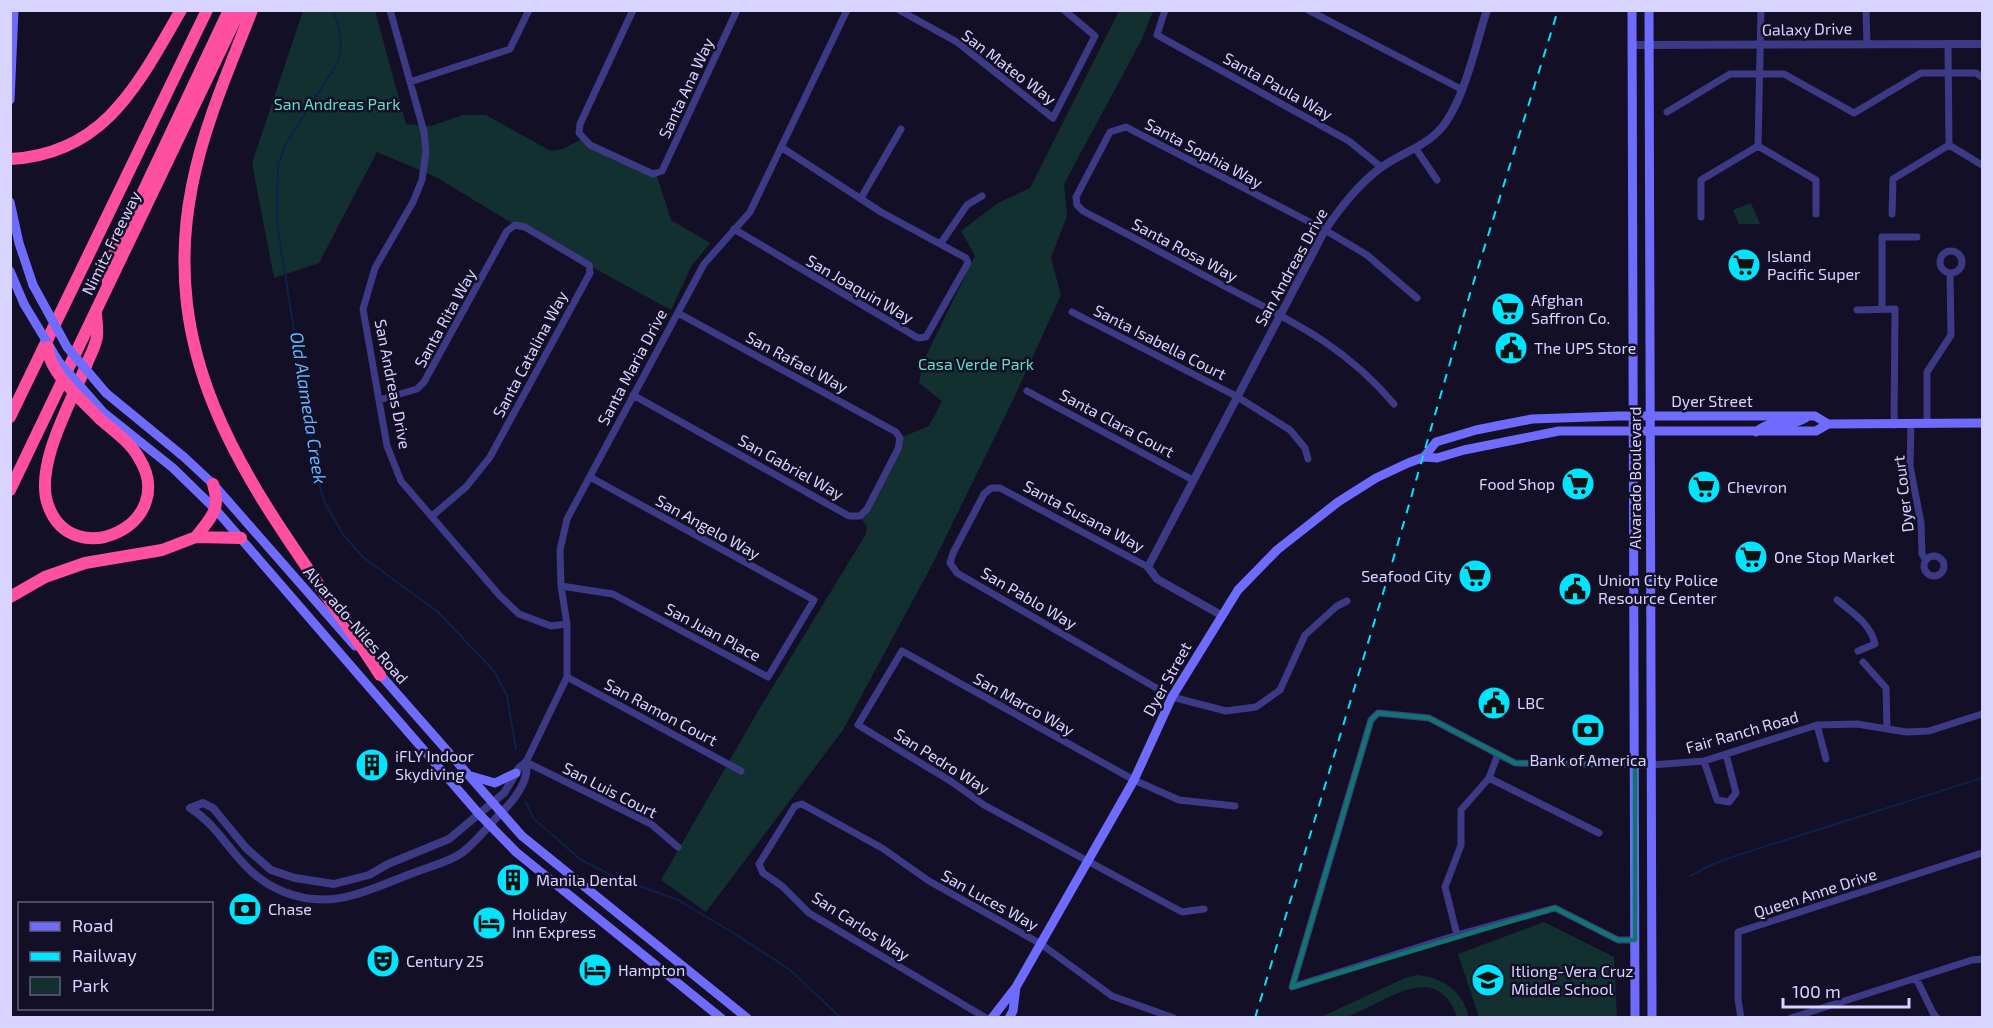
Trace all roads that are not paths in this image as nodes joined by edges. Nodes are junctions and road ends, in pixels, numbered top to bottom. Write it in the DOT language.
graph roads {
  1 [pos="14,10"];
  2 [pos="181,10"];
  3 [pos="207,10"];
  4 [pos="229,10"];
  5 [pos="240,10"];
  6 [pos="252,10"];
  7 [pos="390,10"];
  8 [pos="529,10"];
  9 [pos="633,10"];
  10 [pos="737,10"];
  11 [pos="847,10"];
  12 [pos="899,10"];
  13 [pos="1064,10"];
  14 [pos="1165,10"];
  15 [pos="1308,10"];
  16 [pos="1487,10"];
  17 [pos="1632,10"];
  18 [pos="1649,10"];
  19 [pos="1761,10"];
  20 [pos="1866,10"];
  21 [pos="1867,44"];
  22 [pos="1948,44"];
  23 [pos="1983,44"];
  24 [pos="1633,45"];
  25 [pos="1761,45"];
  26 [pos="1649,46"];
  27 [pos="1949,73"];
  28 [pos="1758,74"];
  29 [pos="1983,77"];
  30 [pos="410,82"];
  31 [pos="1461,89"];
  32 [pos="10,100"];
  33 [pos="1667,112"];
  34 [pos="901,129"];
  35 [pos="1758,146"];
  36 [pos="1949,146"];
  37 [pos="781,147"];
  38 [pos="1416,149"];
  39 [pos="10,159"];
  40 [pos="1983,165"];
  41 [pos="1381,167"];
  42 [pos="1437,180"];
  43 [pos="982,196"];
  44 [pos="861,198"];
  45 [pos="10,202"];
  46 [pos="1077,205"];
  47 [pos="1816,214"];
  48 [pos="1892,214"];
  49 [pos="1701,217"];
  50 [pos="515,225"];
  51 [pos="735,229"];
  52 [pos="1325,230"];
  53 [pos="1917,237"];
  54 [pos="941,243"];
  55 [pos="10,271"];
  56 [pos="1950,273"];
  57 [pos="108,286"];
  58 [pos="1417,298"];
  59 [pos="1882,309"];
  60 [pos="1857,310"];
  61 [pos="96,312"];
  62 [pos="1072,312"];
  63 [pos="678,313"];
  64 [pos="1282,314"];
  65 [pos="48,347"];
  66 [pos="1027,391"];
  67 [pos="633,395"];
  68 [pos="1236,396"];
  69 [pos="379,400"];
  70 [pos="1394,404"];
  71 [pos="101,416"];
  72 [pos="1634,416"];
  73 [pos="1651,416"];
  74 [pos="1808,416"];
  75 [pos="10,417"];
  76 [pos="1983,423"];
  77 [pos="1828,424"];
  78 [pos="1894,424"];
  79 [pos="1911,424"];
  80 [pos="1927,424"];
  81 [pos="1634,431"];
  82 [pos="1651,431"];
  83 [pos="1756,432"];
  84 [pos="900,438"];
  85 [pos="1424,457"];
  86 [pos="1308,459"];
  87 [pos="590,477"];
  88 [pos="1193,480"];
  89 [pos="213,484"];
  90 [pos="991,488"];
  91 [pos="10,490"];
  92 [pos="216,510"];
  93 [pos="432,516"];
  94 [pos="196,537"];
  95 [pos="241,538"];
  96 [pos="1926,560"];
  97 [pos="1148,567"];
  98 [pos="561,586"];
  99 [pos="10,597"];
  100 [pos="814,600"];
  101 [pos="1837,600"];
  102 [pos="1347,601"];
  103 [pos="1221,615"];
  104 [pos="567,624"];
  105 [pos="902,651"];
  106 [pos="1858,651"];
  107 [pos="1863,662"];
  108 [pos="380,675"];
  109 [pos="567,677"];
  110 [pos="1172,697"];
  111 [pos="1983,714"];
  112 [pos="1817,725"];
  113 [pos="1887,728"];
  114 [pos="1498,754"];
  115 [pos="1726,754"];
  116 [pos="1826,759"];
  117 [pos="1704,761"];
  118 [pos="526,762"];
  119 [pos="1635,765"];
  120 [pos="1652,765"];
  121 [pos="741,771"];
  122 [pos="516,773"];
  123 [pos="470,776"];
  124 [pos="1489,778"];
  125 [pos="1134,780"];
  126 [pos="492,803"];
  127 [pos="795,806"];
  128 [pos="1234,806"];
  129 [pos="479,813"];
  130 [pos="501,813"];
  131 [pos="489,825"];
  132 [pos="1599,833"];
  133 [pos="678,847"];
  134 [pos="1983,853"];
  135 [pos="1088,861"];
  136 [pos="1204,909"];
  137 [pos="1457,935"];
  138 [pos="1635,940"];
  139 [pos="1041,944"];
  140 [pos="1983,959"];
  141 [pos="1916,978"];
  142 [pos="1016,987"];
  143 [pos="721,1017"];
  144 [pos="747,1017"];
  145 [pos="986,1017"];
  146 [pos="992,1017"];
  147 [pos="1009,1017"];
  148 [pos="1174,1017"];
  149 [pos="1635,1017"];
  150 [pos="1652,1017"];
  151 [pos="1741,1017"];
  152 [pos="1791,1017"];
  153 [pos="1937,1017"];
  1 -- 32 [label="main road"];
  2 -- 39 [label="highway"];
  3 -- 75 [label="highway, Nimitz Freeway"];
  4 -- 57 [label="highway"];
  5 -- 57 [label="highway, Nimitz Freeway"];
  6 -- 108 [label="highway"];
  7 -- 30 [label="street, San Andreas Drive"];
  8 -- 30 [label="street"];
  9 -- 10 [label="street, Santa Ana Way"];
  11 -- 37 [label="street, Santa Maria Drive"];
  12 -- 13 [label="street, San Mateo Way"];
  14 -- 41 [label="street, Santa Paula Way"];
  15 -- 31 [label="street"];
  16 -- 31 [label="street, San Andreas Drive"];
  17 -- 24 [label="main road, Alvarado Boulevard"];
  18 -- 26 [label="main road, Alvarado Boulevard"];
  19 -- 25 [label="street"];
  20 -- 21 [label="street"];
  21 -- 22 [label="street, Galaxy Drive"];
  21 -- 25 [label="street, Galaxy Drive"];
  22 -- 23 [label="street, Galaxy Drive"];
  22 -- 27 [label="street"];
  24 -- 26 [label="street, Galaxy Drive"];
  24 -- 72 [label="main road, Alvarado Boulevard"];
  25 -- 26 [label="street, Galaxy Drive"];
  25 -- 28 [label="street"];
  26 -- 73 [label="main road, Alvarado Boulevard"];
  27 -- 28 [label="street"];
  27 -- 29 [label="street"];
  27 -- 36 [label="street"];
  28 -- 33 [label="street"];
  28 -- 35 [label="street"];
  30 -- 69 [label="street, San Andreas Drive"];
  31 -- 38 [label="street, San Andreas Drive"];
  34 -- 44 [label="street"];
  35 -- 47 [label="street"];
  35 -- 49 [label="street"];
  36 -- 40 [label="street"];
  36 -- 48 [label="street"];
  37 -- 44 [label="street"];
  37 -- 51 [label="street, Santa Maria Drive"];
  38 -- 41 [label="street, San Andreas Drive"];
  38 -- 42 [label="street"];
  41 -- 52 [label="street, San Andreas Drive"];
  43 -- 54 [label="street"];
  44 -- 54 [label="street"];
  45 -- 89 [label="main road, Alvarado-Niles Road, bridge"];
  46 -- 52 [label="street, Santa Sophia Way"];
  46 -- 64 [label="street, Santa Rosa Way"];
  50 -- 69 [label="street, Santa Rita Way"];
  50 -- 93 [label="street, Santa Catalina Way"];
  51 -- 54 [label="street, San Joaquin Way"];
  51 -- 63 [label="street, Santa Maria Drive"];
  52 -- 58 [label="street, Santa Sophia Way"];
  52 -- 64 [label="street, San Andreas Drive"];
  53 -- 59 [label="street"];
  55 -- 65 [label="main road, bridge"];
  56 -- 80 [label="street"];
  57 -- 61 [label="highway, Nimitz Freeway"];
  59 -- 60 [label="street"];
  59 -- 78 [label="street"];
  61 -- 71 [label="highway"];
  61 -- 91 [label="highway, Nimitz Freeway"];
  62 -- 68 [label="street, Santa Isabella Court"];
  63 -- 67 [label="street, Santa Maria Drive"];
  63 -- 84 [label="street, San Rafael Way"];
  64 -- 68 [label="street, San Andreas Drive"];
  64 -- 70 [label="street, Santa Rosa Way"];
  65 -- 71 [label="highway, bridge"];
  66 -- 88 [label="street, Santa Clara Court"];
  67 -- 84 [label="street, San Gabriel Way"];
  67 -- 87 [label="street, Santa Maria Drive"];
  68 -- 86 [label="street, Santa Isabella Court"];
  68 -- 88 [label="street, San Andreas Drive"];
  69 -- 93 [label="street, San Andreas Drive"];
  71 -- 92 [label="main road, Alvarado-Niles Road"];
  72 -- 73 [label="main road, Dyer Street"];
  72 -- 81 [label="main road, Alvarado Boulevard"];
  72 -- 85 [label="main road, Dyer Street"];
  73 -- 74 [label="main road, Dyer Street"];
  73 -- 82 [label="main road, Alvarado Boulevard"];
  74 -- 77 [label="main road, Dyer Street"];
  74 -- 83 [label="main road"];
  76 -- 80 [label="main road, Dyer Street"];
  77 -- 78 [label="main road, Dyer Street"];
  77 -- 83 [label="main road, Dyer Street"];
  78 -- 79 [label="main road, Dyer Street"];
  79 -- 80 [label="main road, Dyer Street"];
  79 -- 96 [label="street, Dyer Court"];
  81 -- 82 [label="main road, Dyer Street"];
  81 -- 85 [label="main road, Dyer Street"];
  81 -- 119 [label="main road, Alvarado Boulevard"];
  82 -- 83 [label="main road, Dyer Street"];
  82 -- 120 [label="main road, Alvarado Boulevard"];
  85 -- 103 [label="main road, Dyer Street"];
  87 -- 98 [label="street, Santa Maria Drive"];
  87 -- 100 [label="street, San Angelo Way"];
  88 -- 97 [label="street, San Andreas Drive"];
  89 -- 92 [label="highway"];
  89 -- 108 [label="main road, Alvarado-Niles Road"];
  90 -- 97 [label="street, Santa Susana Way"];
  90 -- 110 [label="street, San Pablo Way"];
  92 -- 94 [label="highway"];
  92 -- 95 [label="main road, Alvarado-Niles Road"];
  93 -- 104 [label="street, San Andreas Drive"];
  94 -- 95 [label="highway"];
  94 -- 99 [label="highway"];
  95 -- 129 [label="main road, Alvarado-Niles Road"];
  97 -- 103 [label="street, Santa Susana Way"];
  98 -- 100 [label="street, San Juan Place"];
  98 -- 104 [label="street, Santa Maria Drive"];
  101 -- 106 [label="street"];
  102 -- 110 [label="street"];
  103 -- 110 [label="main road, Dyer Street"];
  104 -- 109 [label="street, Santa Maria Drive"];
  105 -- 125 [label="street, San Marco Way"];
  105 -- 135 [label="street, San Pedro Way"];
  107 -- 113 [label="street"];
  108 -- 123 [label="main road, Alvarado-Niles Road"];
  109 -- 118 [label="street, Santa Maria Drive"];
  109 -- 121 [label="street, San Ramon Court"];
  110 -- 125 [label="main road, Dyer Street"];
  111 -- 113 [label="street, Fair Ranch Road"];
  112 -- 113 [label="street, Fair Ranch Road"];
  112 -- 115 [label="street, Fair Ranch Road"];
  112 -- 116 [label="street"];
  114 -- 119 [label="street, Fair Ranch Road"];
  114 -- 124 [label="street"];
  114 -- 137 [label="street, Fair Ranch Road"];
  115 -- 117 [label="street, Fair Ranch Road"];
  115 -- 117 [label="street"];
  117 -- 120 [label="street, Fair Ranch Road"];
  118 -- 122 [label="street, Santa Maria Drive"];
  118 -- 130 [label="street, Santa Maria Drive"];
  118 -- 133 [label="street, San Luis Court"];
  119 -- 120 [label="street, Fair Ranch Road"];
  119 -- 138 [label="main road, Alvarado Boulevard"];
  120 -- 150 [label="main road, Alvarado Boulevard"];
  122 -- 123 [label="main road"];
  122 -- 126 [label="street, Santa Maria Drive"];
  123 -- 126 [label="main road, Alvarado-Niles Road"];
  124 -- 132 [label="street"];
  124 -- 137 [label="street"];
  125 -- 128 [label="street, San Marco Way"];
  125 -- 135 [label="main road, Dyer Street"];
  126 -- 129 [label="street, Santa Maria Drive"];
  126 -- 130 [label="main road, Alvarado-Niles Road"];
  127 -- 139 [label="street, San Luces Way"];
  127 -- 145 [label="street, San Carlos Way"];
  129 -- 131 [label="main road, Alvarado-Niles Road"];
  129 -- 131 [label="street, Santa Maria Drive"];
  130 -- 131 [label="street, Santa Maria Drive"];
  130 -- 144 [label="main road, Alvarado-Niles Road"];
  131 -- 143 [label="main road, Alvarado-Niles Road"];
  134 -- 151 [label="street, Queen Anne Drive"];
  135 -- 136 [label="street"];
  135 -- 139 [label="main road, Dyer Street"];
  137 -- 138 [label="street"];
  138 -- 149 [label="main road, Alvarado Boulevard"];
  139 -- 142 [label="main road, Dyer Street"];
  139 -- 148 [label="street, San Luces Way"];
  140 -- 141 [label="street"];
  141 -- 152 [label="street"];
  141 -- 153 [label="street"];
  142 -- 146 [label="main road, Dyer Street"];
  142 -- 147 [label="main road, Dyer Street"];
}
